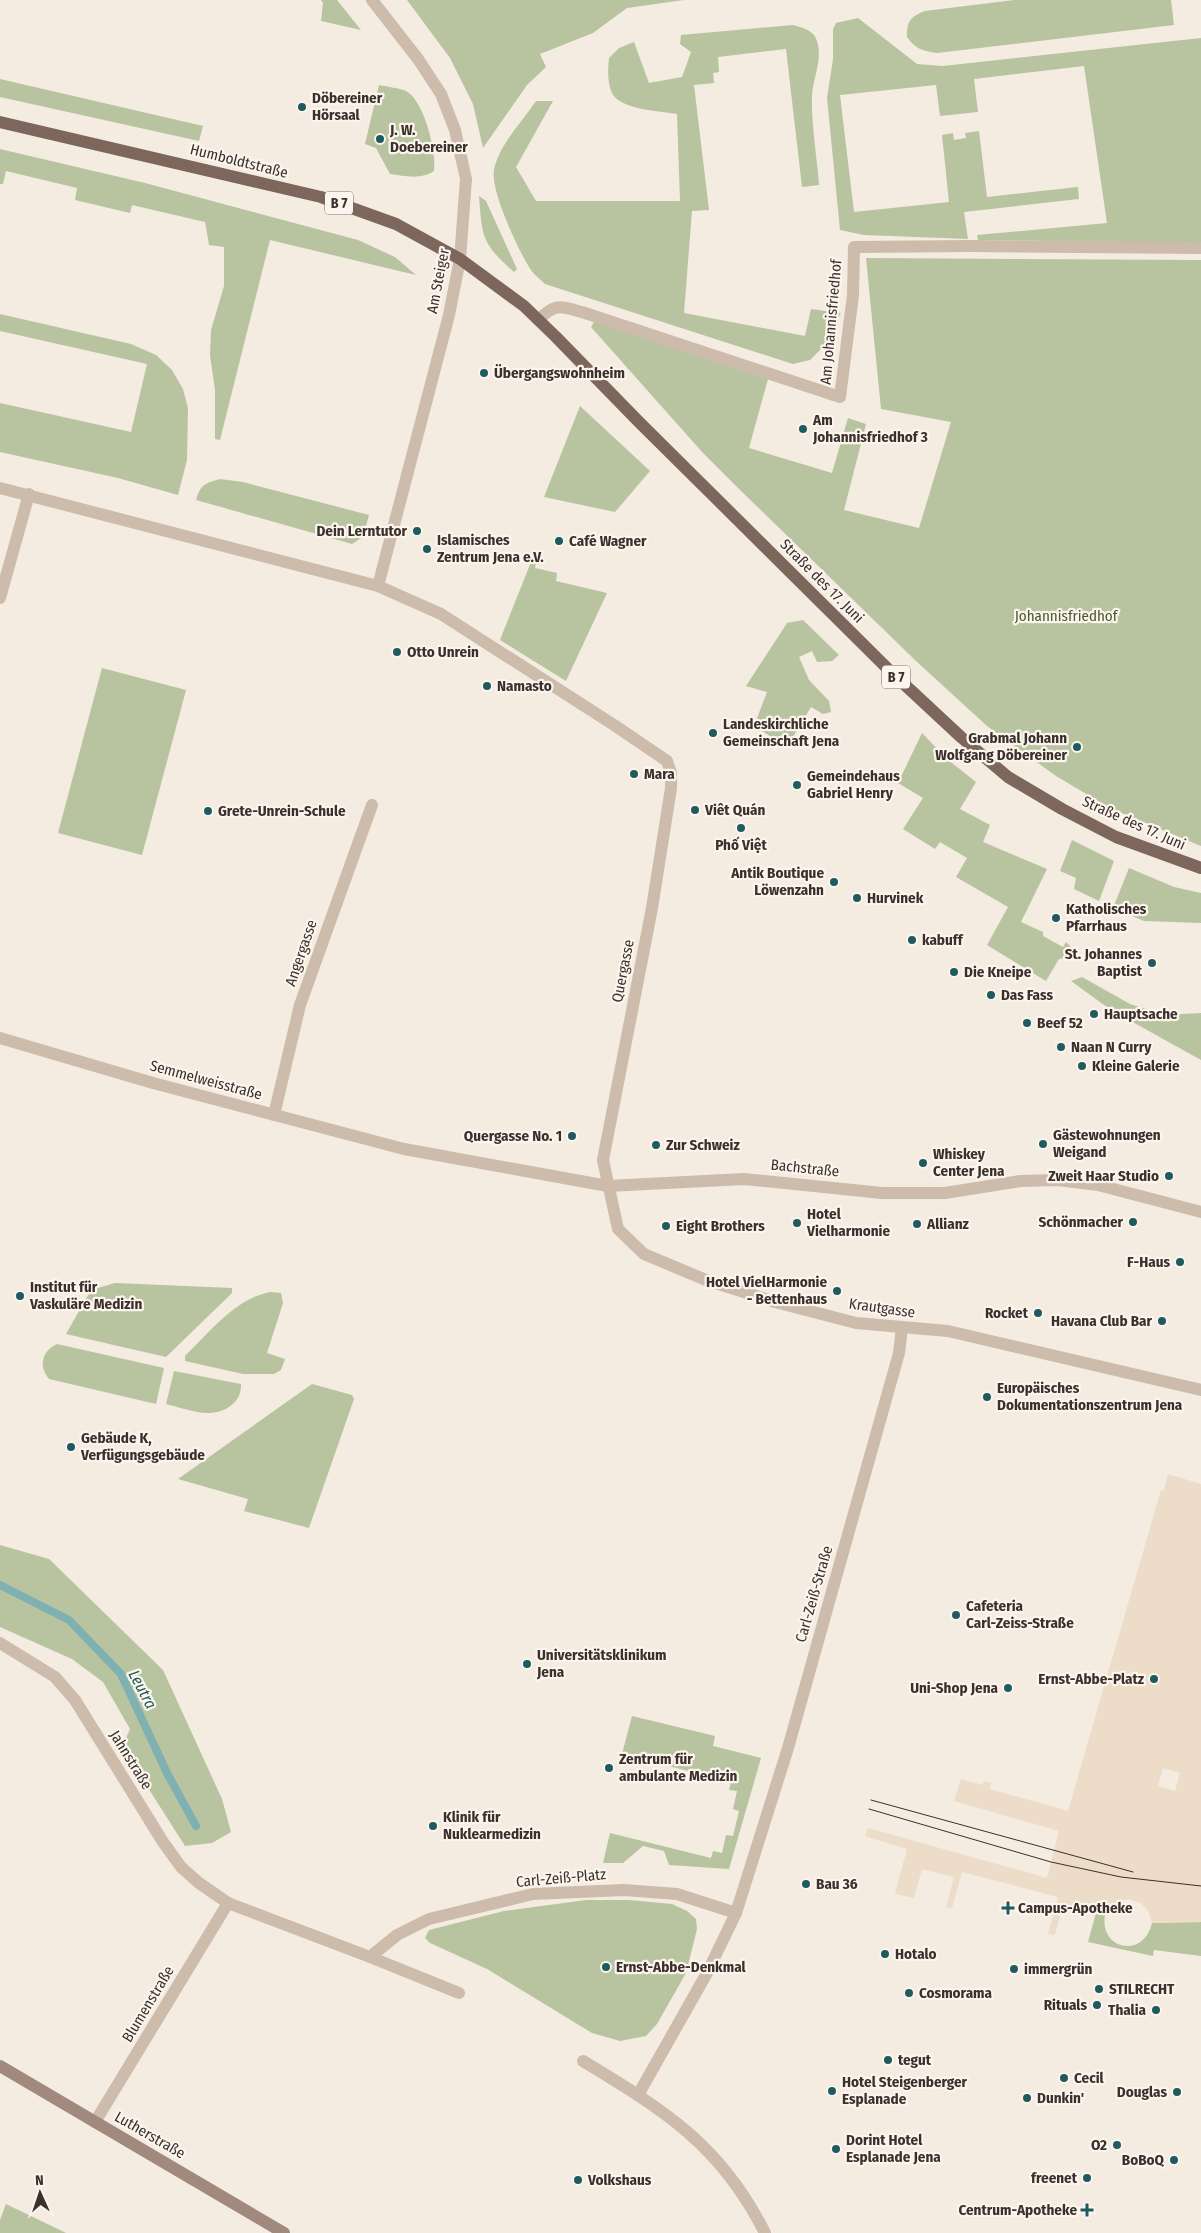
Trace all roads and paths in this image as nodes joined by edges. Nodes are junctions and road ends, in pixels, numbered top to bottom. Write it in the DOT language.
graph roads {
  1 [pos="372,0"];
  2 [pos="0,122"];
  3 [pos="1201,248"];
  4 [pos="460,259"];
  5 [pos="538,320"];
  6 [pos="0,488"];
  7 [pos="29,494"];
  8 [pos="378,586"];
  9 [pos="0,598"];
  10 [pos="372,805"];
  11 [pos="1201,868"];
  12 [pos="0,1038"];
  13 [pos="274,1115"];
  14 [pos="404,1149"];
  15 [pos="608,1186"];
  16 [pos="1201,1212"];
  17 [pos="902,1328"];
  18 [pos="1201,1390"];
  19 [pos="0,1643"];
  20 [pos="228,1903"];
  21 [pos="736,1913"];
  22 [pos="370,1956"];
  23 [pos="459,1993"];
  24 [pos="583,2061"];
  25 [pos="0,2066"];
  26 [pos="638,2094"];
  27 [pos="95,2122"];
  28 [pos="284,2233"];
  29 [pos="766,2233"];
  1 -- 4 [label="street, Am Steiger"];
  2 -- 4 [label="main road, Humboldtstraße / B 7"];
  3 -- 5 [label="street, Am Johannisfriedhof"];
  4 -- 5 [label="main road, Straße des 17. Juni / B 7"];
  4 -- 8 [label="street, Am Steiger"];
  5 -- 11 [label="main road, Straße des 17. Juni / B 7"];
  6 -- 7 [label="street"];
  7 -- 8 [label="street"];
  7 -- 9 [label="street"];
  8 -- 15 [label="street, Quergasse"];
  10 -- 13 [label="street, Angergasse"];
  12 -- 13 [label="street, Semmelweisstraße"];
  13 -- 14 [label="street, Semmelweisstraße"];
  14 -- 15 [label="street, Bachstraße"];
  15 -- 16 [label="street, Bachstraße"];
  15 -- 17 [label="street, Krautgasse"];
  17 -- 18 [label="street, Krautgasse"];
  17 -- 21 [label="street, Carl-Zeiß-Straße"];
  19 -- 20 [label="street, Jahnstraße"];
  20 -- 22 [label="street"];
  20 -- 27 [label="street, Blumenstraße"];
  21 -- 22 [label="street, Carl-Zeiß-Platz"];
  21 -- 26 [label="street"];
  22 -- 23 [label="street"];
  24 -- 26 [label="street"];
  25 -- 27 [label="street, Lutherstraße"];
  26 -- 29 [label="street"];
  27 -- 28 [label="street, Lutherstraße"];
}
